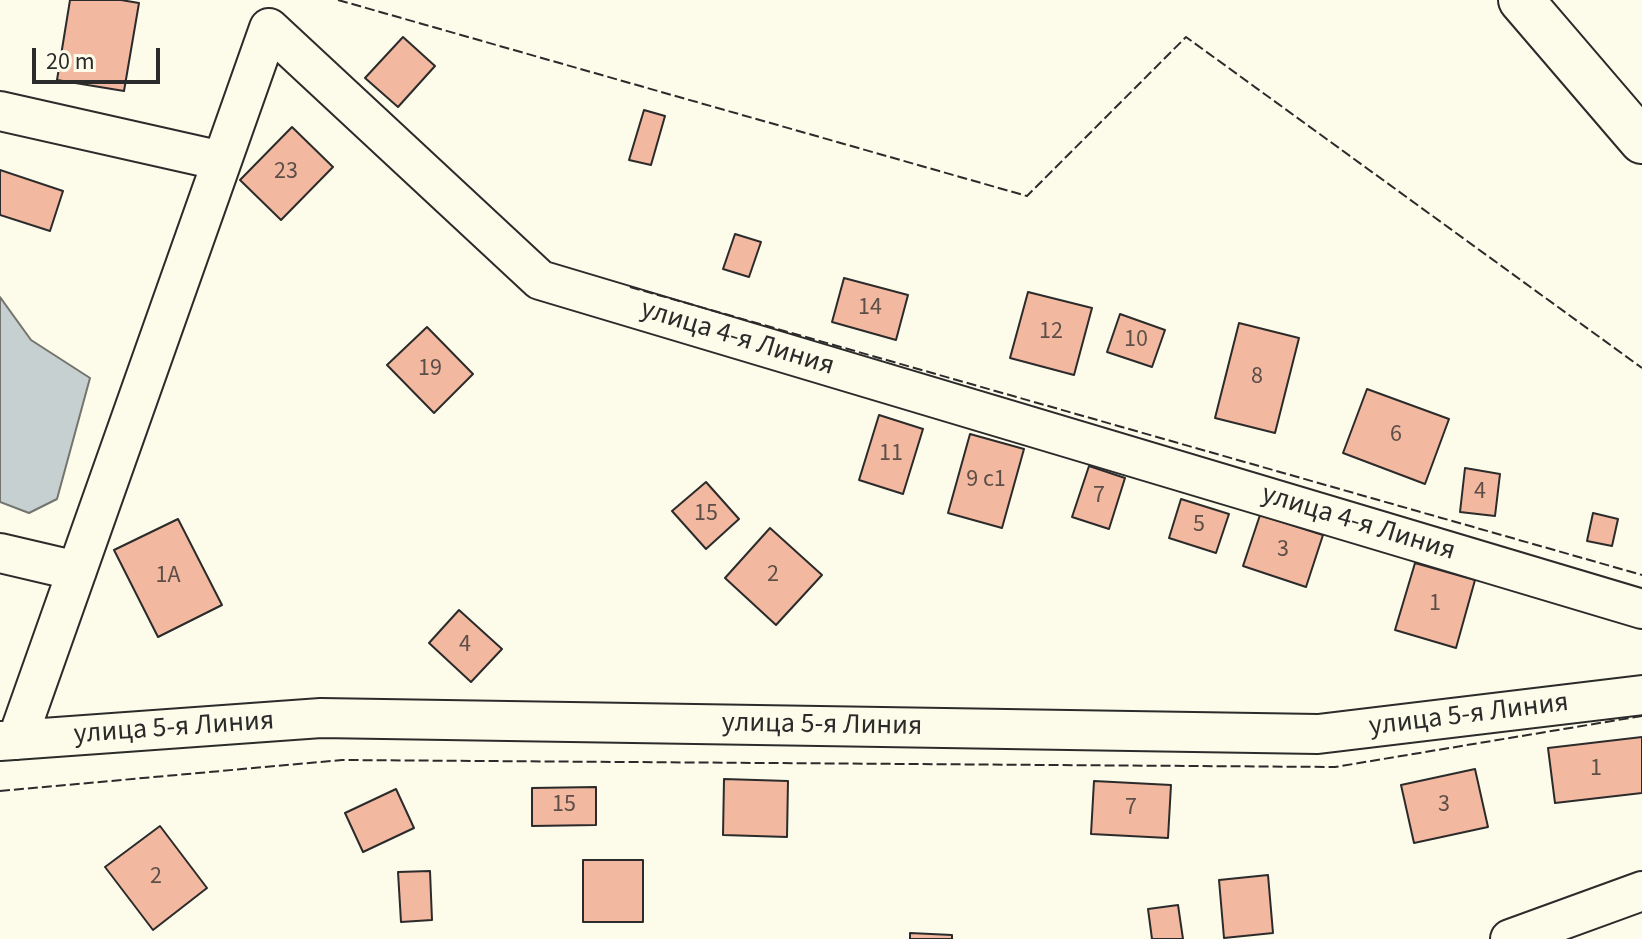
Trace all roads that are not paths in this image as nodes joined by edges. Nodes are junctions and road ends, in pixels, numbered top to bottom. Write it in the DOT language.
graph roads {
  1 [pos="1521,0"];
  2 [pos="274,14"];
  3 [pos="0,111"];
  4 [pos="1642,141"];
  5 [pos="222,161"];
  6 [pos="0,553"];
  7 [pos="77,571"];
  8 [pos="1642,609"];
  9 [pos="1642,695"];
  10 [pos="9,740"];
  11 [pos="1642,891"];
  12 [pos="1510,939"];
  1 -- 4 [label="main road"];
  2 -- 5 [label="street, улица 4-я Линия"];
  2 -- 8 [label="street, улица 4-я Линия"];
  3 -- 5 [label="street"];
  5 -- 7 [label="street, улица 4-я Линия"];
  6 -- 7 [label="street"];
  7 -- 10 [label="street, улица 4-я Линия"];
  9 -- 10 [label="street, улица 5-я Линия"];
  11 -- 12 [label="street"];
}
